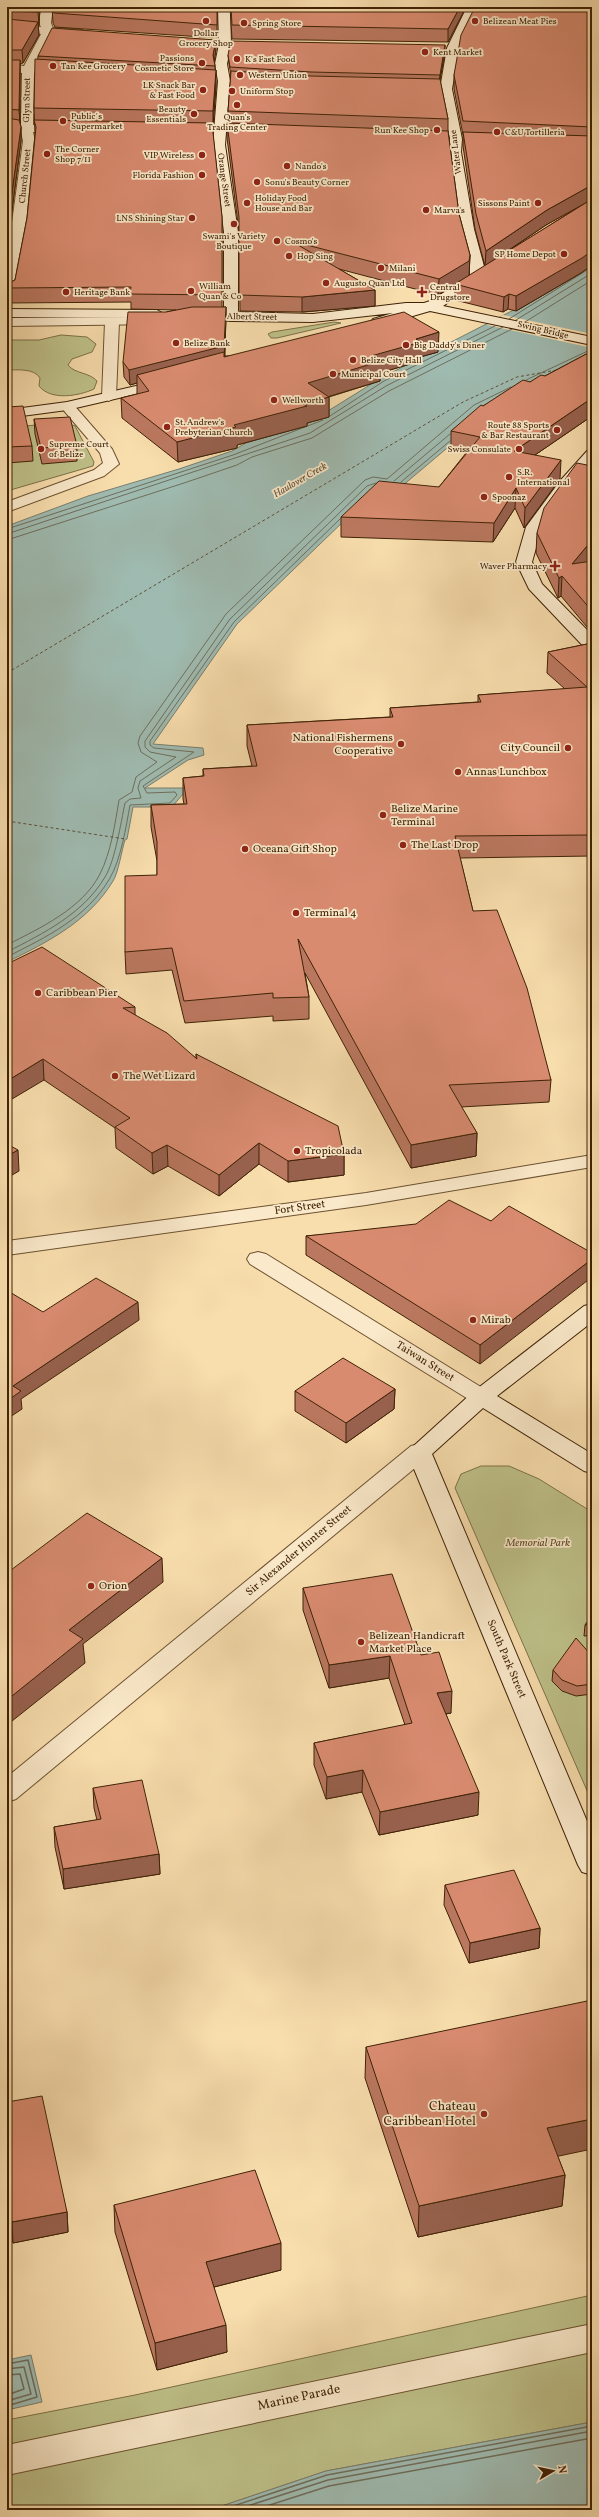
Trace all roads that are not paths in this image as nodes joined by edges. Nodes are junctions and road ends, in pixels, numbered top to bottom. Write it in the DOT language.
graph roads {
  1 [pos="47,7"];
  2 [pos="224,7"];
  3 [pos="473,9"];
  4 [pos="486,12"];
  5 [pos="7,28"];
  6 [pos="49,30"];
  7 [pos="95,34"];
  8 [pos="209,42"];
  9 [pos="225,44"];
  10 [pos="240,44"];
  11 [pos="437,48"];
  12 [pos="453,48"];
  13 [pos="7,68"];
  14 [pos="28,70"];
  15 [pos="75,72"];
  16 [pos="208,80"];
  17 [pos="224,81"];
  18 [pos="240,82"];
  19 [pos="431,89"];
  20 [pos="446,89"];
  21 [pos="7,128"];
  22 [pos="75,130"];
  23 [pos="234,132"];
  24 [pos="27,135"];
  25 [pos="216,138"];
  26 [pos="7,140"];
  27 [pos="60,142"];
  28 [pos="234,145"];
  29 [pos="451,145"];
  30 [pos="471,146"];
  31 [pos="488,270"];
  32 [pos="476,279"];
  33 [pos="7,296"];
  34 [pos="430,307"];
  35 [pos="7,313"];
  36 [pos="182,316"];
  37 [pos="231,316"];
  38 [pos="494,319"];
  39 [pos="7,322"];
  40 [pos="112,322"];
  41 [pos="368,325"];
  42 [pos="592,341"];
  43 [pos="178,380"];
  44 [pos="109,397"];
  45 [pos="67,406"];
  46 [pos="7,414"];
  47 [pos="592,454"];
  48 [pos="7,507"];
  49 [pos="592,645"];
  50 [pos="592,1161"];
  51 [pos="7,1248"];
  52 [pos="258,1259"];
  53 [pos="592,1311"];
  54 [pos="481,1397"];
  55 [pos="420,1452"];
  56 [pos="592,1465"];
  57 [pos="7,1792"];
  58 [pos="592,1865"];
  59 [pos="592,2338"];
  60 [pos="7,2460"];
  1 -- 6 [label="main road"];
  2 -- 9 [label="main road, Orange Street"];
  3 -- 4 [label="main road"];
  3 -- 12 [label="main road, Water Lane"];
  5 -- 6 [label="main road"];
  6 -- 7 [label="main road"];
  6 -- 14 [label="main road, Glyn Street"];
  8 -- 9 [label="main road"];
  9 -- 10 [label="main road"];
  9 -- 17 [label="main road, Orange Street"];
  11 -- 12 [label="main road"];
  12 -- 20 [label="main road, Water Lane"];
  13 -- 14 [label="main road"];
  14 -- 15 [label="main road"];
  14 -- 24 [label="main road, Glyn Street"];
  16 -- 17 [label="main road"];
  17 -- 18 [label="main road"];
  17 -- 25 [label="main road, Orange Street"];
  19 -- 20 [label="main road"];
  20 -- 29 [label="main road, Water Lane"];
  21 -- 24 [label="main road"];
  22 -- 24 [label="main road"];
  23 -- 25 [label="main road"];
  24 -- 26 [label="main road"];
  24 -- 27 [label="main road"];
  24 -- 33 [label="main road, Church Street"];
  25 -- 28 [label="main road"];
  25 -- 37 [label="main road, Orange Street"];
  29 -- 30 [label="main road"];
  29 -- 32 [label="main road, Water Lane"];
  31 -- 32 [label="main road"];
  32 -- 34 [label="main road"];
  34 -- 37 [label="main road, Albert Street"];
  34 -- 38 [label="main road, Albert Street"];
  34 -- 41 [label="main road"];
  35 -- 36 [label="main road, Albert Street"];
  36 -- 37 [label="main road, Albert Street"];
  36 -- 40 [label="main road"];
  38 -- 42 [label="main road, Swing Bridge"];
  39 -- 40 [label="main road"];
  40 -- 44 [label="main road"];
  43 -- 44 [label="main road"];
  44 -- 45 [label="main road"];
  45 -- 46 [label="main road"];
  45 -- 48 [label="main road"];
  47 -- 49 [label="main road"];
  50 -- 51 [label="main road, Fort Street"];
  52 -- 54 [label="main road, Taiwan Street"];
  53 -- 54 [label="main road, Sir Alexander Hunter Street"];
  54 -- 55 [label="main road, Sir Alexander Hunter Street"];
  54 -- 56 [label="main road, Taiwan Street"];
  55 -- 57 [label="main road, Sir Alexander Hunter Street"];
  55 -- 58 [label="main road, South Park Street"];
  59 -- 60 [label="main road, Marine Parade"];
}
